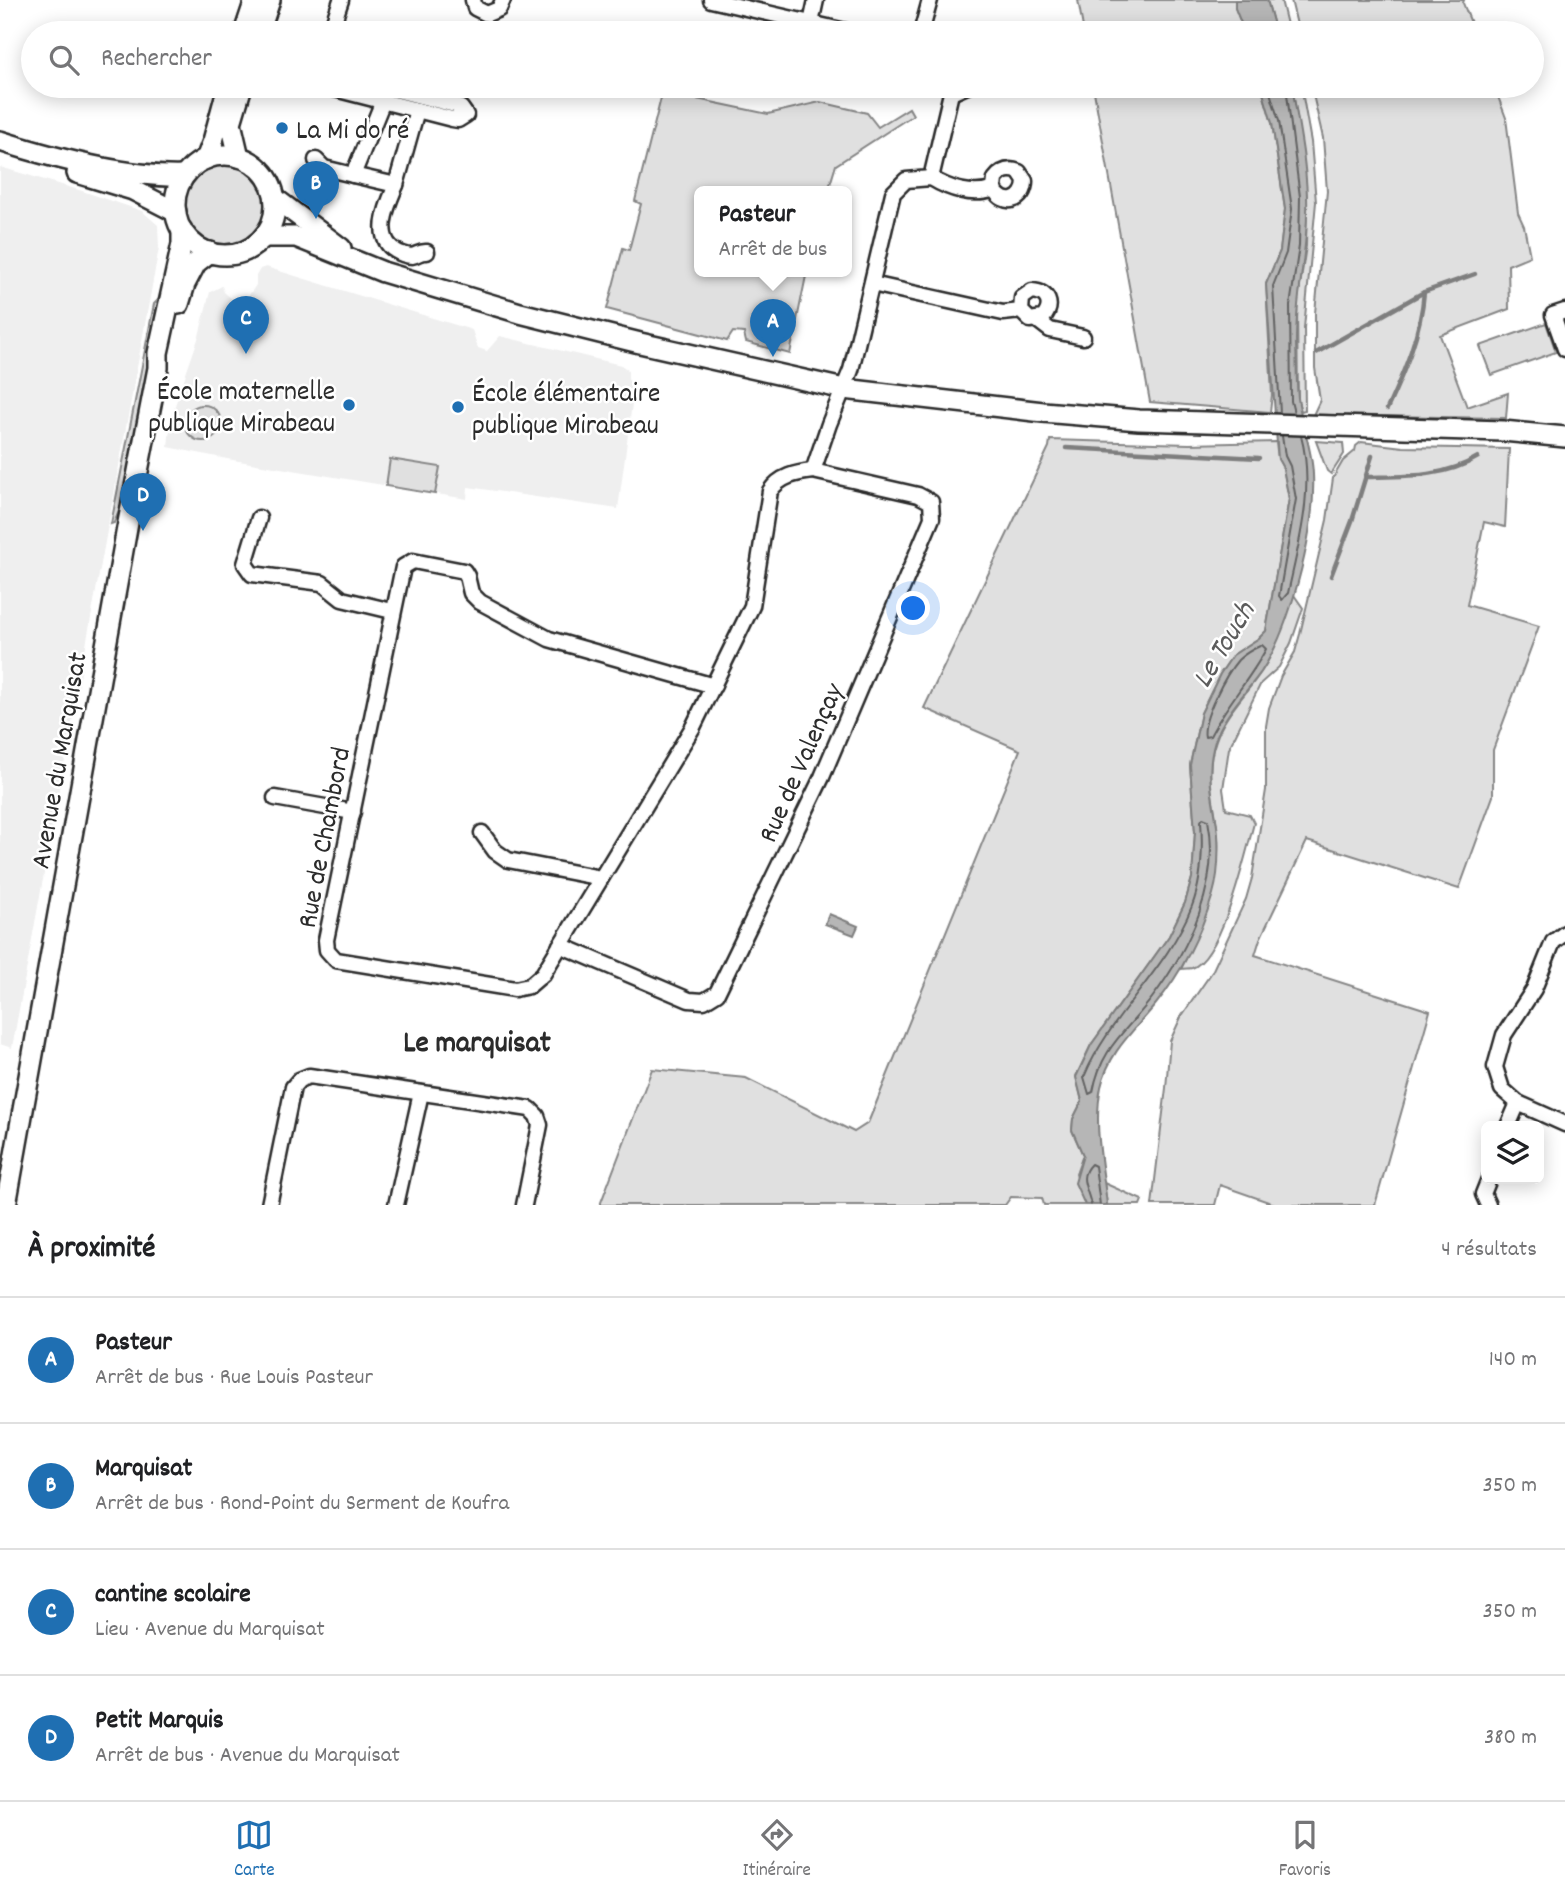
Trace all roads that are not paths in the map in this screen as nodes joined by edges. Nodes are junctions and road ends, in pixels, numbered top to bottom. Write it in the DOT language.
graph roads {
  1 [pos="256,0"];
  2 [pos="270,0"];
  3 [pos="341,0"];
  4 [pos="473,0"];
  5 [pos="503,0"];
  6 [pos="711,0"];
  7 [pos="816,0"];
  8 [pos="930,0"];
  9 [pos="249,21"];
  10 [pos="263,21"];
  11 [pos="334,21"];
  12 [pos="802,21"];
  13 [pos="811,21"];
  14 [pos="924,21"];
  15 [pos="225,98"];
  16 [pos="238,98"];
  17 [pos="371,98"];
  18 [pos="428,98"];
  19 [pos="947,98"];
  20 [pos="383,101"];
  21 [pos="417,110"];
  22 [pos="0,141"];
  23 [pos="0,152"];
  24 [pos="239,157"];
  25 [pos="206,159"];
  26 [pos="316,160"];
  27 [pos="353,174"];
  28 [pos="184,176"];
  29 [pos="931,178"];
  30 [pos="396,185"];
  31 [pos="994,190"];
  32 [pos="276,200"];
  33 [pos="179,221"];
  34 [pos="264,237"];
  35 [pos="210,252"];
  36 [pos="427,252"];
  37 [pos="361,263"];
  38 [pos="872,284"];
  39 [pos="1021,311"];
  40 [pos="1565,311"];
  41 [pos="1037,320"];
  42 [pos="1083,337"];
  43 [pos="1565,349"];
  44 [pos="158,368"];
  45 [pos="844,389"];
  46 [pos="1565,437"];
  47 [pos="813,471"];
  48 [pos="259,518"];
  49 [pos="392,611"];
  50 [pos="714,686"];
  51 [pos="275,797"];
  52 [pos="353,813"];
  53 [pos="482,833"];
  54 [pos="601,878"];
  55 [pos="1565,933"];
  56 [pos="560,945"];
  57 [pos="421,1093"];
  58 [pos="1518,1103"];
  59 [pos="1510,1121"];
  60 [pos="1565,1124"];
  61 [pos="1487,1184"];
  62 [pos="6,1205"];
  63 [pos="269,1205"];
  64 [pos="397,1205"];
  65 [pos="524,1205"];
  66 [pos="1488,1205"];
  1 -- 9 [label="main road"];
  2 -- 10 [label="main road"];
  3 -- 11 [label="street"];
  4 -- 5 [label="street"];
  6 -- 12 [label="street"];
  7 -- 13 [label="street"];
  8 -- 14 [label="street"];
  15 -- 25 [label="main road"];
  16 -- 24 [label="main road"];
  17 -- 20 [label="street"];
  18 -- 21 [label="street"];
  19 -- 29 [label="street"];
  20 -- 21 [label="street"];
  20 -- 27 [label="street"];
  21 -- 30 [label="street"];
  22 -- 28 [label="main road"];
  23 -- 33 [label="main road"];
  24 -- 25 [label="main road"];
  24 -- 32 [label="main road"];
  25 -- 28 [label="main road"];
  26 -- 27 [label="street"];
  27 -- 30 [label="street"];
  28 -- 33 [label="main road"];
  29 -- 31 [label="street"];
  29 -- 38 [label="street"];
  30 -- 36 [label="street"];
  32 -- 34 [label="main road"];
  32 -- 37 [label="main road"];
  33 -- 35 [label="main road"];
  33 -- 44 [label="main road, Avenue du Marquisat"];
  34 -- 35 [label="main road"];
  34 -- 37 [label="main road"];
  35 -- 44 [label="main road, Avenue du Marquisat"];
  37 -- 45 [label="main road"];
  38 -- 39 [label="street"];
  38 -- 45 [label="street"];
  39 -- 41 [label="street"];
  39 -- 41 [label="street"];
  40 -- 43 [label="street"];
  41 -- 42 [label="street"];
  44 -- 62 [label="main road, Avenue du Marquisat"];
  45 -- 46 [label="main road"];
  45 -- 47 [label="street"];
  47 -- 50 [label="street, Rue de Chambord"];
  47 -- 56 [label="street, Rue de Valençay"];
  48 -- 49 [label="street"];
  49 -- 50 [label="street, Rue de Chambord"];
  49 -- 52 [label="street, Rue de Chambord"];
  50 -- 54 [label="street, Rue de Chambord"];
  51 -- 52 [label="street"];
  52 -- 56 [label="street, Rue de Chambord"];
  53 -- 54 [label="street"];
  54 -- 56 [label="street, Rue de Chambord"];
  55 -- 58 [label="street"];
  57 -- 63 [label="street"];
  57 -- 64 [label="street"];
  57 -- 65 [label="street"];
  58 -- 59 [label="street"];
  58 -- 60 [label="street"];
  61 -- 66 [label="street"];
}
